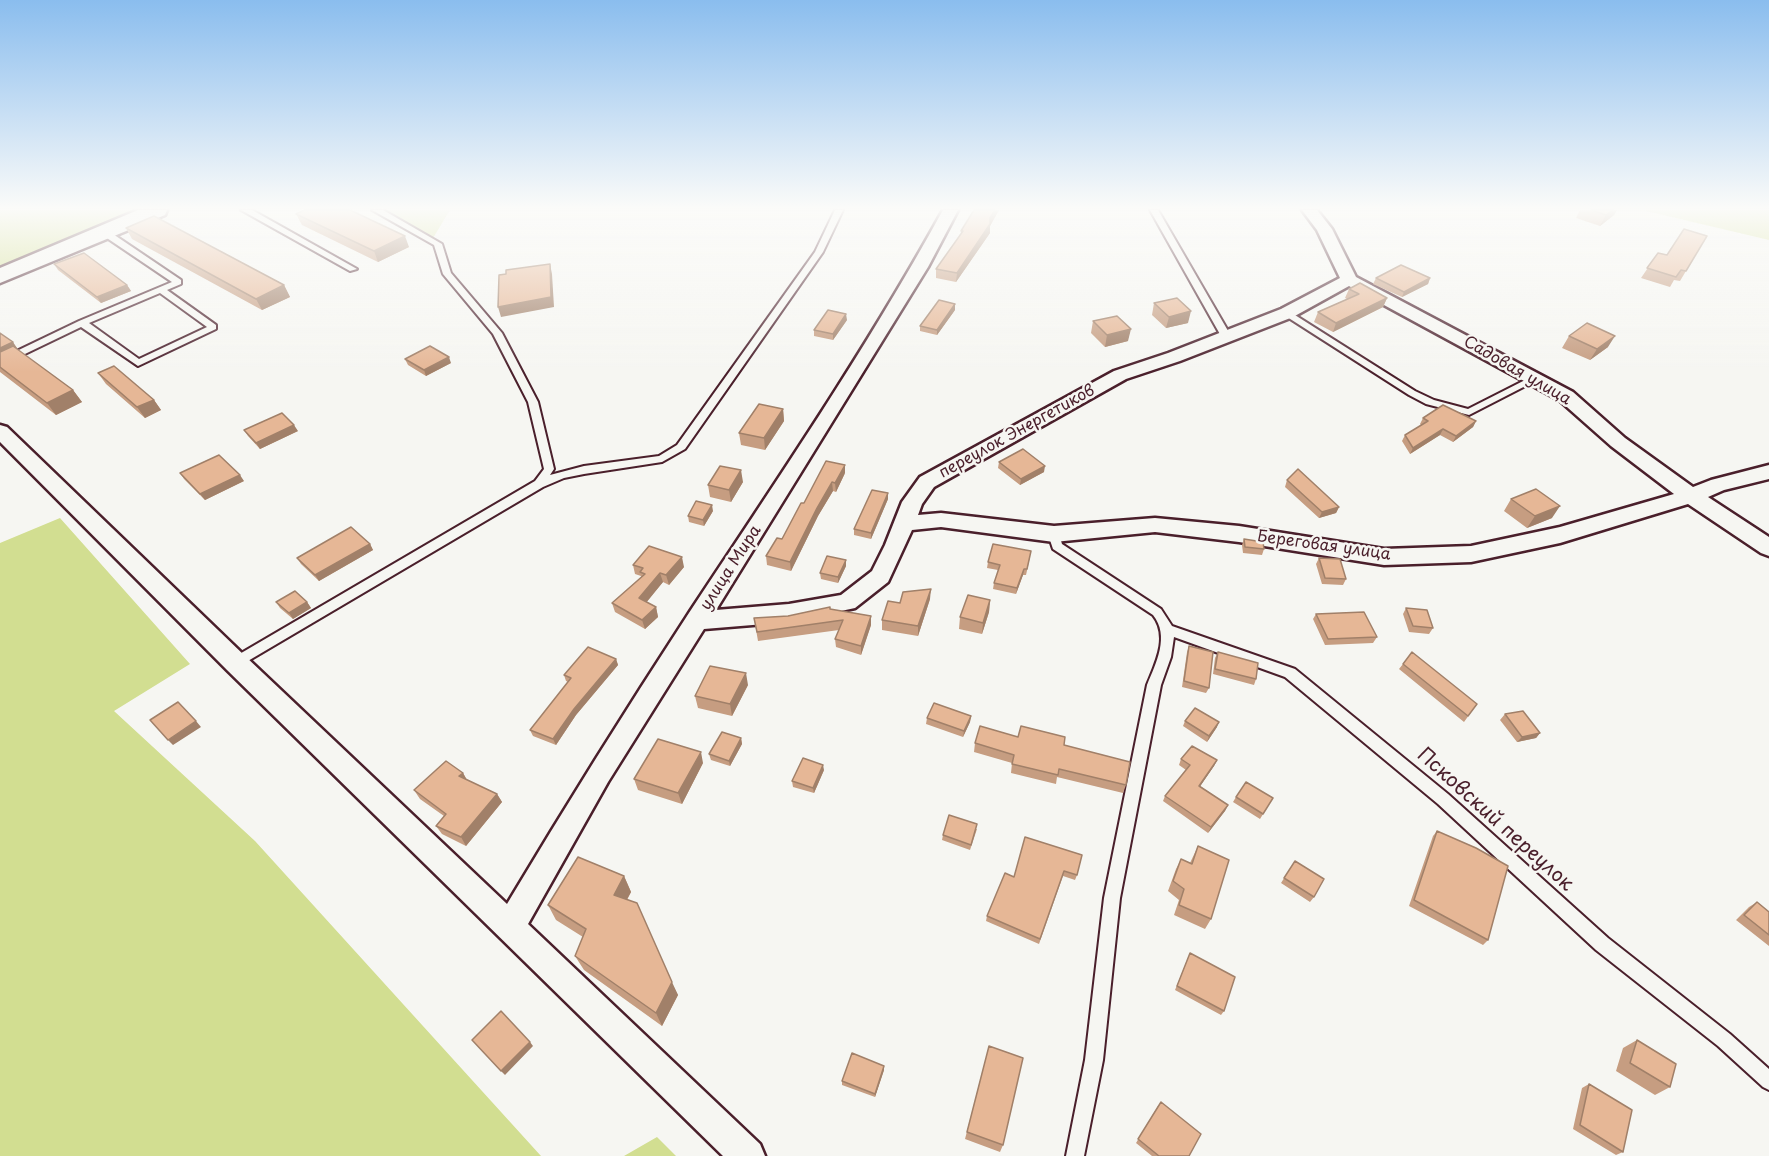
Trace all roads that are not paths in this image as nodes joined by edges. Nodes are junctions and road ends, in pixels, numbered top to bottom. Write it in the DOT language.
graph roads {
  1 [pos="28,264"];
  2 [pos="151,264"];
  3 [pos="345,264"];
  4 [pos="444,264"];
  5 [pos="811,264"];
  6 [pos="922,264"];
  7 [pos="1185,264"];
  8 [pos="1341,264"];
  9 [pos="353,268"];
  10 [pos="0,276"];
  11 [pos="1349,280"];
  12 [pos="161,290"];
  13 [pos="1287,313"];
  14 [pos="82,323"];
  15 [pos="1226,336"];
  16 [pos="0,363"];
  17 [pos="1536,378"];
  18 [pos="0,431"];
  19 [pos="1769,472"];
  20 [pos="539,484"];
  21 [pos="1691,496"];
  22 [pos="905,522"];
  23 [pos="1054,534"];
  24 [pos="1769,548"];
  25 [pos="696,621"];
  26 [pos="1169,630"];
  27 [pos="236,663"];
  28 [pos="510,926"];
  29 [pos="1769,1081"];
  30 [pos="748,1156"];
  31 [pos="1075,1156"];
  1 -- 10 [label="street"];
  2 -- 12 [label="lane"];
  3 -- 9 [label="lane"];
  4 -- 20 [label="lane"];
  5 -- 20 [label="lane"];
  6 -- 25 [label="street, улица Мира"];
  7 -- 15 [label="lane"];
  8 -- 11 [label="street"];
  11 -- 13 [label="street, переулок Энергетиков"];
  11 -- 17 [label="street, Садовая улица"];
  12 -- 14 [label="lane"];
  12 -- 14 [label="lane"];
  13 -- 15 [label="street, переулок Энергетиков"];
  13 -- 17 [label="lane"];
  14 -- 16 [label="lane"];
  15 -- 22 [label="street, переулок Энергетиков"];
  17 -- 21 [label="street, Садовая улица"];
  18 -- 27 [label="street"];
  19 -- 21 [label="street, Береговая улица"];
  20 -- 27 [label="lane"];
  21 -- 23 [label="street, Береговая улица"];
  21 -- 24 [label="street, Садовая улица"];
  22 -- 23 [label="street, Береговая улица"];
  22 -- 25 [label="street, переулок Энергетиков"];
  23 -- 26 [label="lane"];
  25 -- 28 [label="street, улица Мира"];
  26 -- 29 [label="lane, Псковский переулок"];
  26 -- 31 [label="lane"];
  27 -- 28 [label="street"];
  28 -- 30 [label="street"];
}
